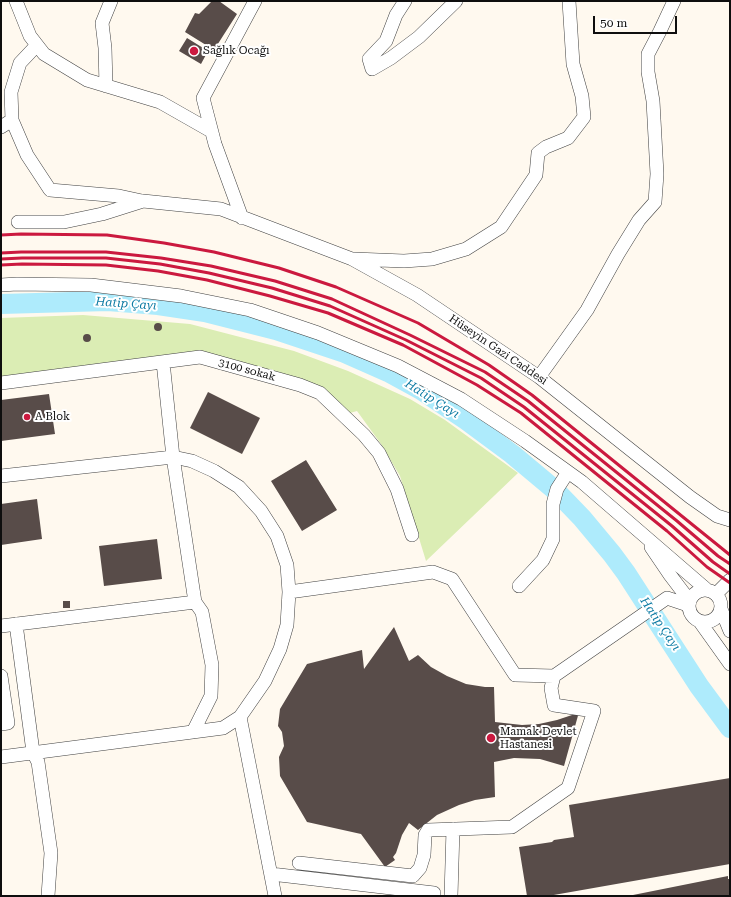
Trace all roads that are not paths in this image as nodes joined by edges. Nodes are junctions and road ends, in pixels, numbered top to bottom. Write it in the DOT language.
graph roads {
  1 [pos="16,1"];
  2 [pos="111,1"];
  3 [pos="254,1"];
  4 [pos="405,1"];
  5 [pos="456,1"];
  6 [pos="569,1"];
  7 [pos="674,1"];
  8 [pos="37,45"];
  9 [pos="106,86"];
  10 [pos="6,123"];
  11 [pos="211,131"];
  12 [pos="142,201"];
  13 [pos="242,218"];
  14 [pos="18,222"];
  15 [pos="352,259"];
  16 [pos="1,285"];
  17 [pos="163,362"];
  18 [pos="539,377"];
  19 [pos="1,383"];
  20 [pos="173,457"];
  21 [pos="568,472"];
  22 [pos="1,476"];
  23 [pos="730,520"];
  24 [pos="641,532"];
  25 [pos="412,535"];
  26 [pos="730,580"];
  27 [pos="519,586"];
  28 [pos="290,592"];
  29 [pos="711,592"];
  30 [pos="195,602"];
  31 [pos="689,603"];
  32 [pos="721,609"];
  33 [pos="700,622"];
  34 [pos="16,624"];
  35 [pos="1,626"];
  36 [pos="730,631"];
  37 [pos="730,664"];
  38 [pos="1,676"];
  39 [pos="554,676"];
  40 [pos="240,717"];
  41 [pos="1,724"];
  42 [pos="193,732"];
  43 [pos="33,752"];
  44 [pos="1,757"];
  45 [pos="453,829"];
  46 [pos="299,862"];
  47 [pos="271,874"];
  48 [pos="48,896"];
  49 [pos="275,896"];
  50 [pos="434,896"];
  51 [pos="451,896"];
  1 -- 8 [label="street"];
  2 -- 9 [label="street"];
  3 -- 11 [label="street"];
  4 -- 5 [label="street"];
  6 -- 15 [label="street"];
  7 -- 18 [label="street"];
  8 -- 9 [label="street"];
  8 -- 10 [label="street"];
  9 -- 11 [label="street"];
  10 -- 12 [label="street, Hüseyin Gazi Caddesi"];
  11 -- 13 [label="street"];
  12 -- 13 [label="street, Hüseyin Gazi Caddesi"];
  12 -- 14 [label="street"];
  13 -- 15 [label="street, Hüseyin Gazi Caddesi"];
  15 -- 18 [label="street, Hüseyin Gazi Caddesi"];
  16 -- 21 [label="street"];
  17 -- 19 [label="street, 3100 sokak"];
  17 -- 20 [label="street"];
  17 -- 25 [label="street, 3100 sokak"];
  18 -- 23 [label="street, Hüseyin Gazi Caddesi"];
  20 -- 22 [label="street"];
  20 -- 28 [label="street"];
  20 -- 30 [label="street"];
  21 -- 24 [label="street"];
  21 -- 27 [label="street"];
  24 -- 29 [label="street"];
  24 -- 31 [label="street"];
  26 -- 29 [label="street"];
  28 -- 39 [label="street"];
  28 -- 40 [label="street"];
  29 -- 31 [label="street"];
  29 -- 32 [label="street"];
  30 -- 34 [label="street"];
  30 -- 42 [label="street"];
  31 -- 33 [label="street"];
  31 -- 39 [label="street"];
  32 -- 33 [label="street"];
  32 -- 36 [label="street"];
  33 -- 37 [label="street"];
  34 -- 35 [label="street"];
  34 -- 43 [label="street"];
  38 -- 41 [label="street"];
  39 -- 45 [label="street"];
  40 -- 42 [label="street"];
  40 -- 47 [label="street"];
  42 -- 43 [label="street"];
  43 -- 44 [label="street"];
  43 -- 48 [label="street"];
  45 -- 46 [label="street"];
  45 -- 51 [label="street"];
  47 -- 49 [label="street"];
  47 -- 50 [label="street"];
}
